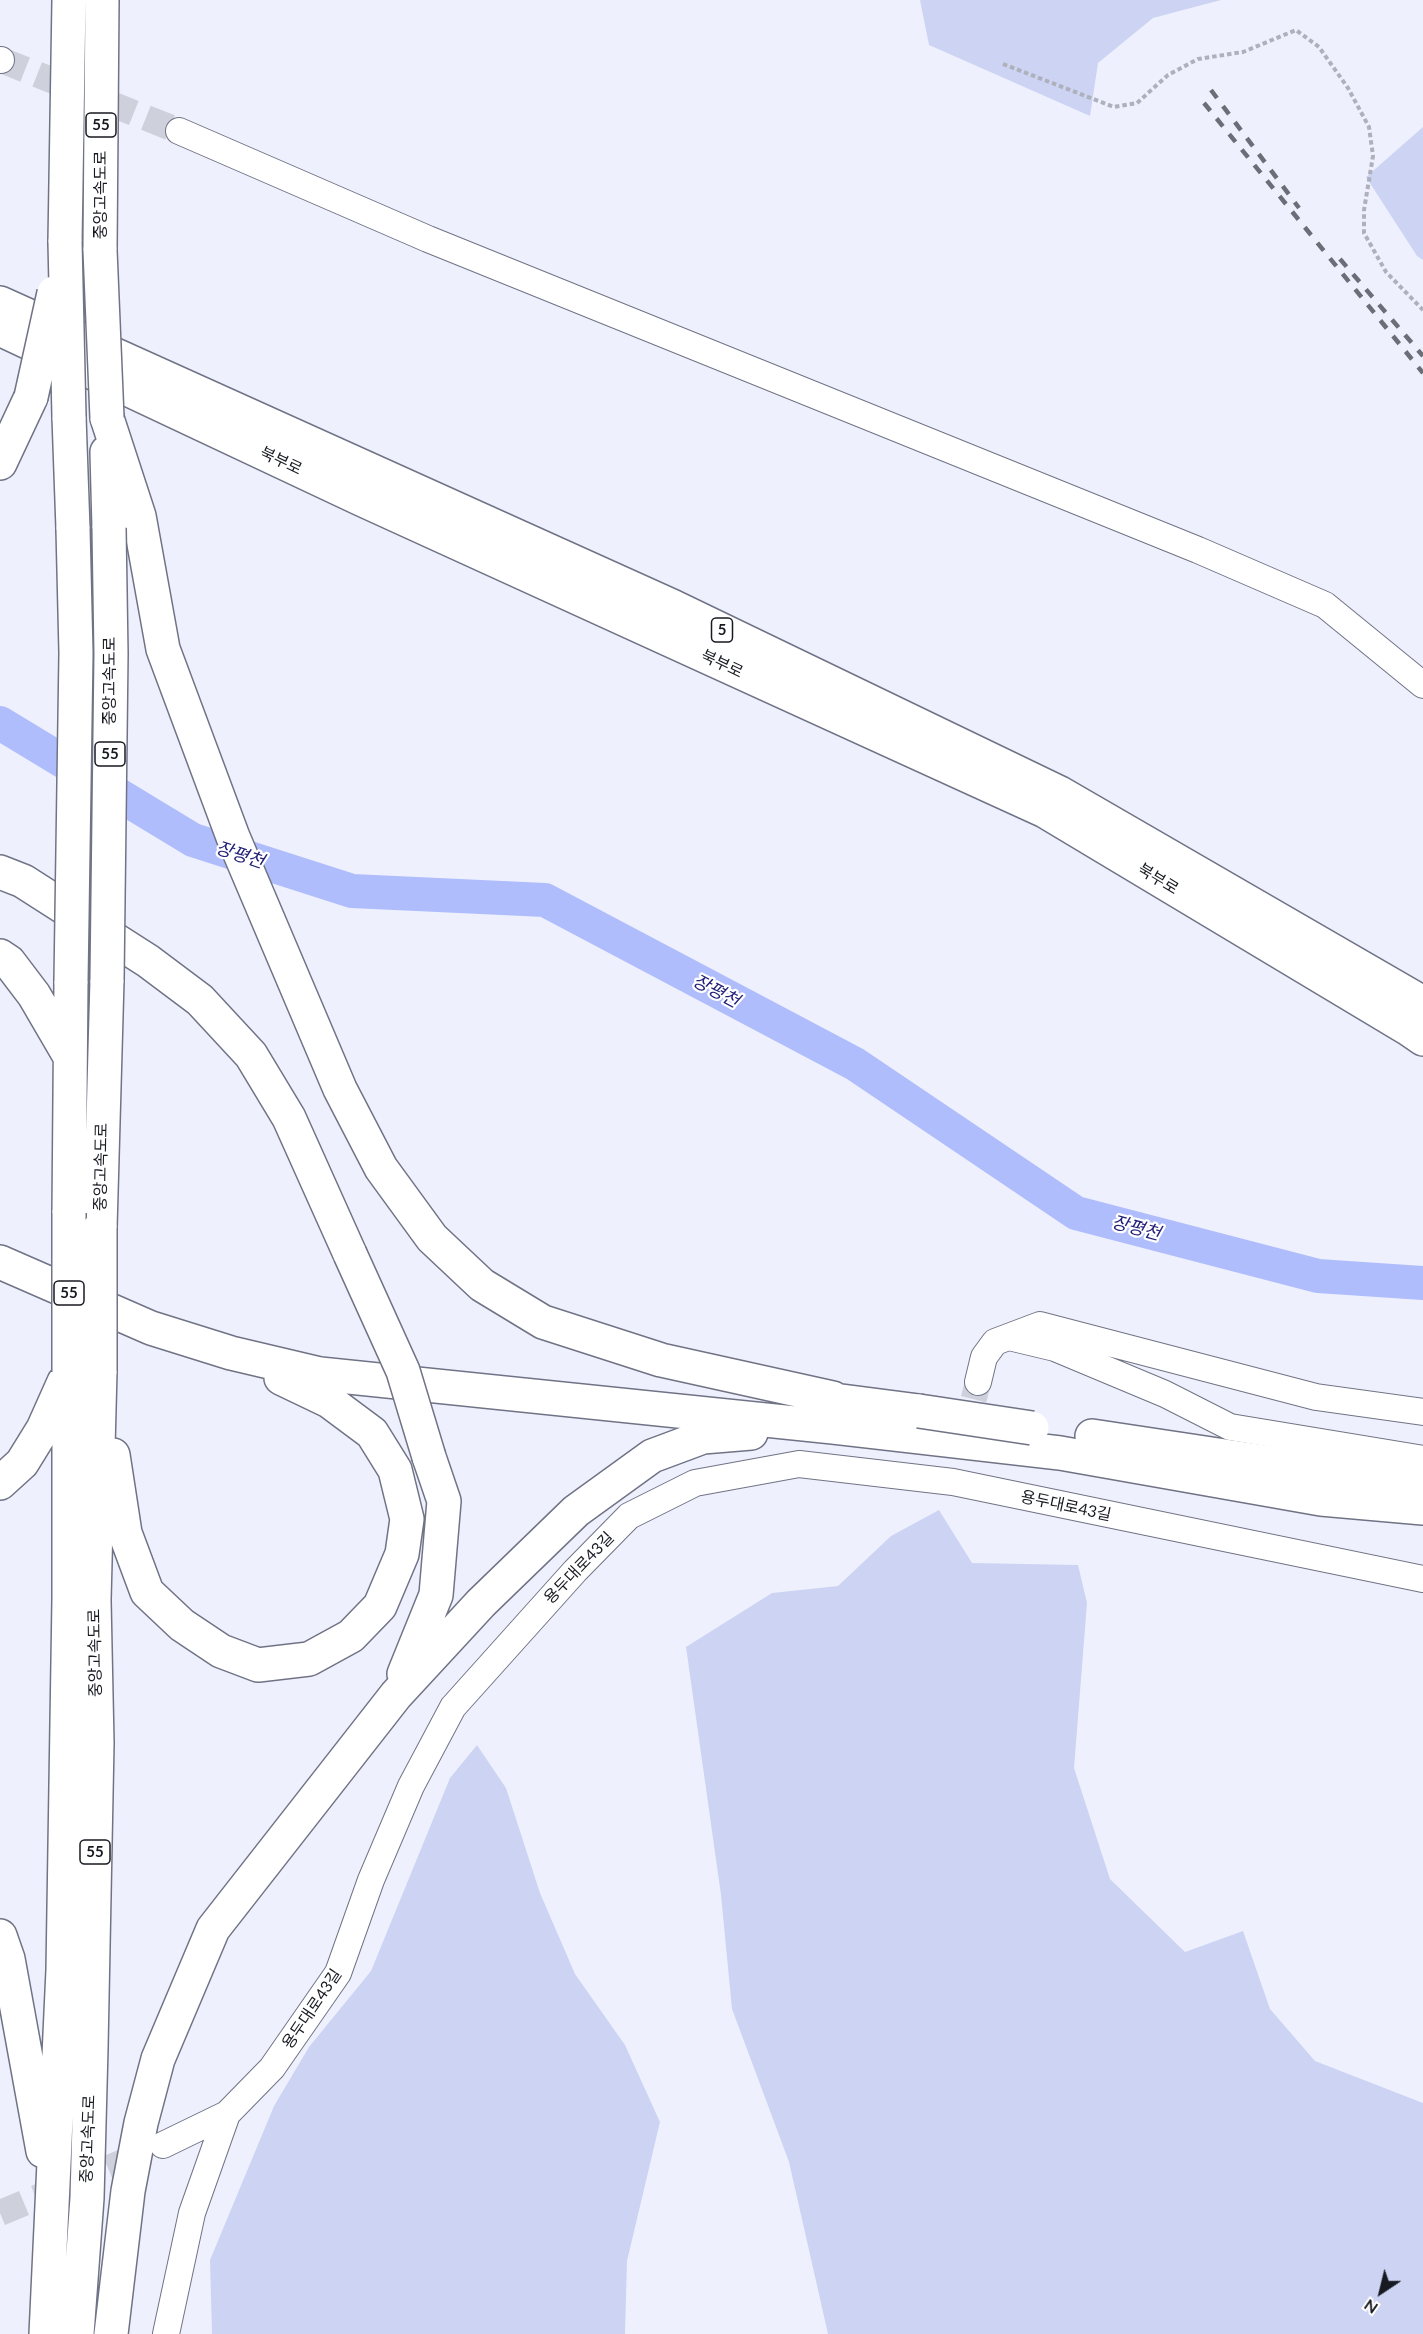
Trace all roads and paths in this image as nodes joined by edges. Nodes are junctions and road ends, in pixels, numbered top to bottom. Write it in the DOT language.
graph roads {
  1 [pos="69,0"];
  2 [pos="102,0"];
  3 [pos="1003,64"];
  4 [pos="179,131"];
  5 [pos="65,242"];
  6 [pos="0,303"];
  7 [pos="1423,310"];
  8 [pos="0,329"];
  9 [pos="107,418"];
  10 [pos="0,463"];
  11 [pos="1423,685"];
  12 [pos="0,873"];
  13 [pos="0,956"];
  14 [pos="1419,1018"];
  15 [pos="69,1055"];
  16 [pos="0,1252"];
  17 [pos="0,1262"];
  18 [pos="1009,1337"];
  19 [pos="231,1353"];
  20 [pos="85,1371"];
  21 [pos="978,1382"];
  22 [pos="833,1412"];
  23 [pos="1423,1412"];
  24 [pos="1230,1427"];
  25 [pos="959,1457"];
  26 [pos="1423,1459"];
  27 [pos="1267,1462"];
  28 [pos="953,1482"];
  29 [pos="0,1483"];
  30 [pos="1423,1483"];
  31 [pos="1423,1508"];
  32 [pos="1423,1579"];
  33 [pos="396,1695"];
  34 [pos="0,1936"];
  35 [pos="227,2114"];
  36 [pos="163,2145"];
  37 [pos="53,2206"];
  38 [pos="46,2334"];
  39 [pos="76,2334"];
  40 [pos="111,2334"];
  41 [pos="166,2334"];
  1 -- 5 [label="highway, 중앙고속도로 / 55"];
  2 -- 9 [label="highway, 중앙고속도로 / 55, bridge"];
  3 -- 7 [label="path"];
  4 -- 11 [label="street"];
  5 -- 10 [label="highway, bridge"];
  5 -- 15 [label="highway, 중앙고속도로 / 55, bridge"];
  6 -- 14 [label="highway, 북부로 / 5"];
  8 -- 14 [label="highway, 북부로 / 5"];
  9 -- 20 [label="highway, 중앙고속도로 / 55, bridge"];
  9 -- 22 [label="highway"];
  12 -- 33 [label="highway, bridge"];
  13 -- 15 [label="highway"];
  15 -- 20 [label="highway, 중앙고속도로 / 55, bridge"];
  16 -- 22 [label="highway"];
  17 -- 19 [label="highway"];
  18 -- 21 [label="street"];
  18 -- 23 [label="street"];
  18 -- 24 [label="street"];
  19 -- 20 [label="highway"];
  19 -- 22 [label="highway"];
  20 -- 29 [label="highway"];
  20 -- 37 [label="highway, 중앙고속도로 / 55"];
  20 -- 39 [label="highway, 중앙고속도로 / 55"];
  22 -- 27 [label="highway, bridge"];
  22 -- 31 [label="highway"];
  22 -- 33 [label="highway"];
  24 -- 26 [label="street"];
  24 -- 27 [label="street"];
  25 -- 28 [label="street"];
  27 -- 30 [label="highway"];
  28 -- 32 [label="street, 용두대로43길"];
  28 -- 35 [label="street, 용두대로43길"];
  33 -- 40 [label="highway"];
  34 -- 37 [label="highway"];
  35 -- 36 [label="street"];
  35 -- 41 [label="street, 용두대로43길"];
  37 -- 38 [label="highway, 중앙고속도로 / 55"];
}
